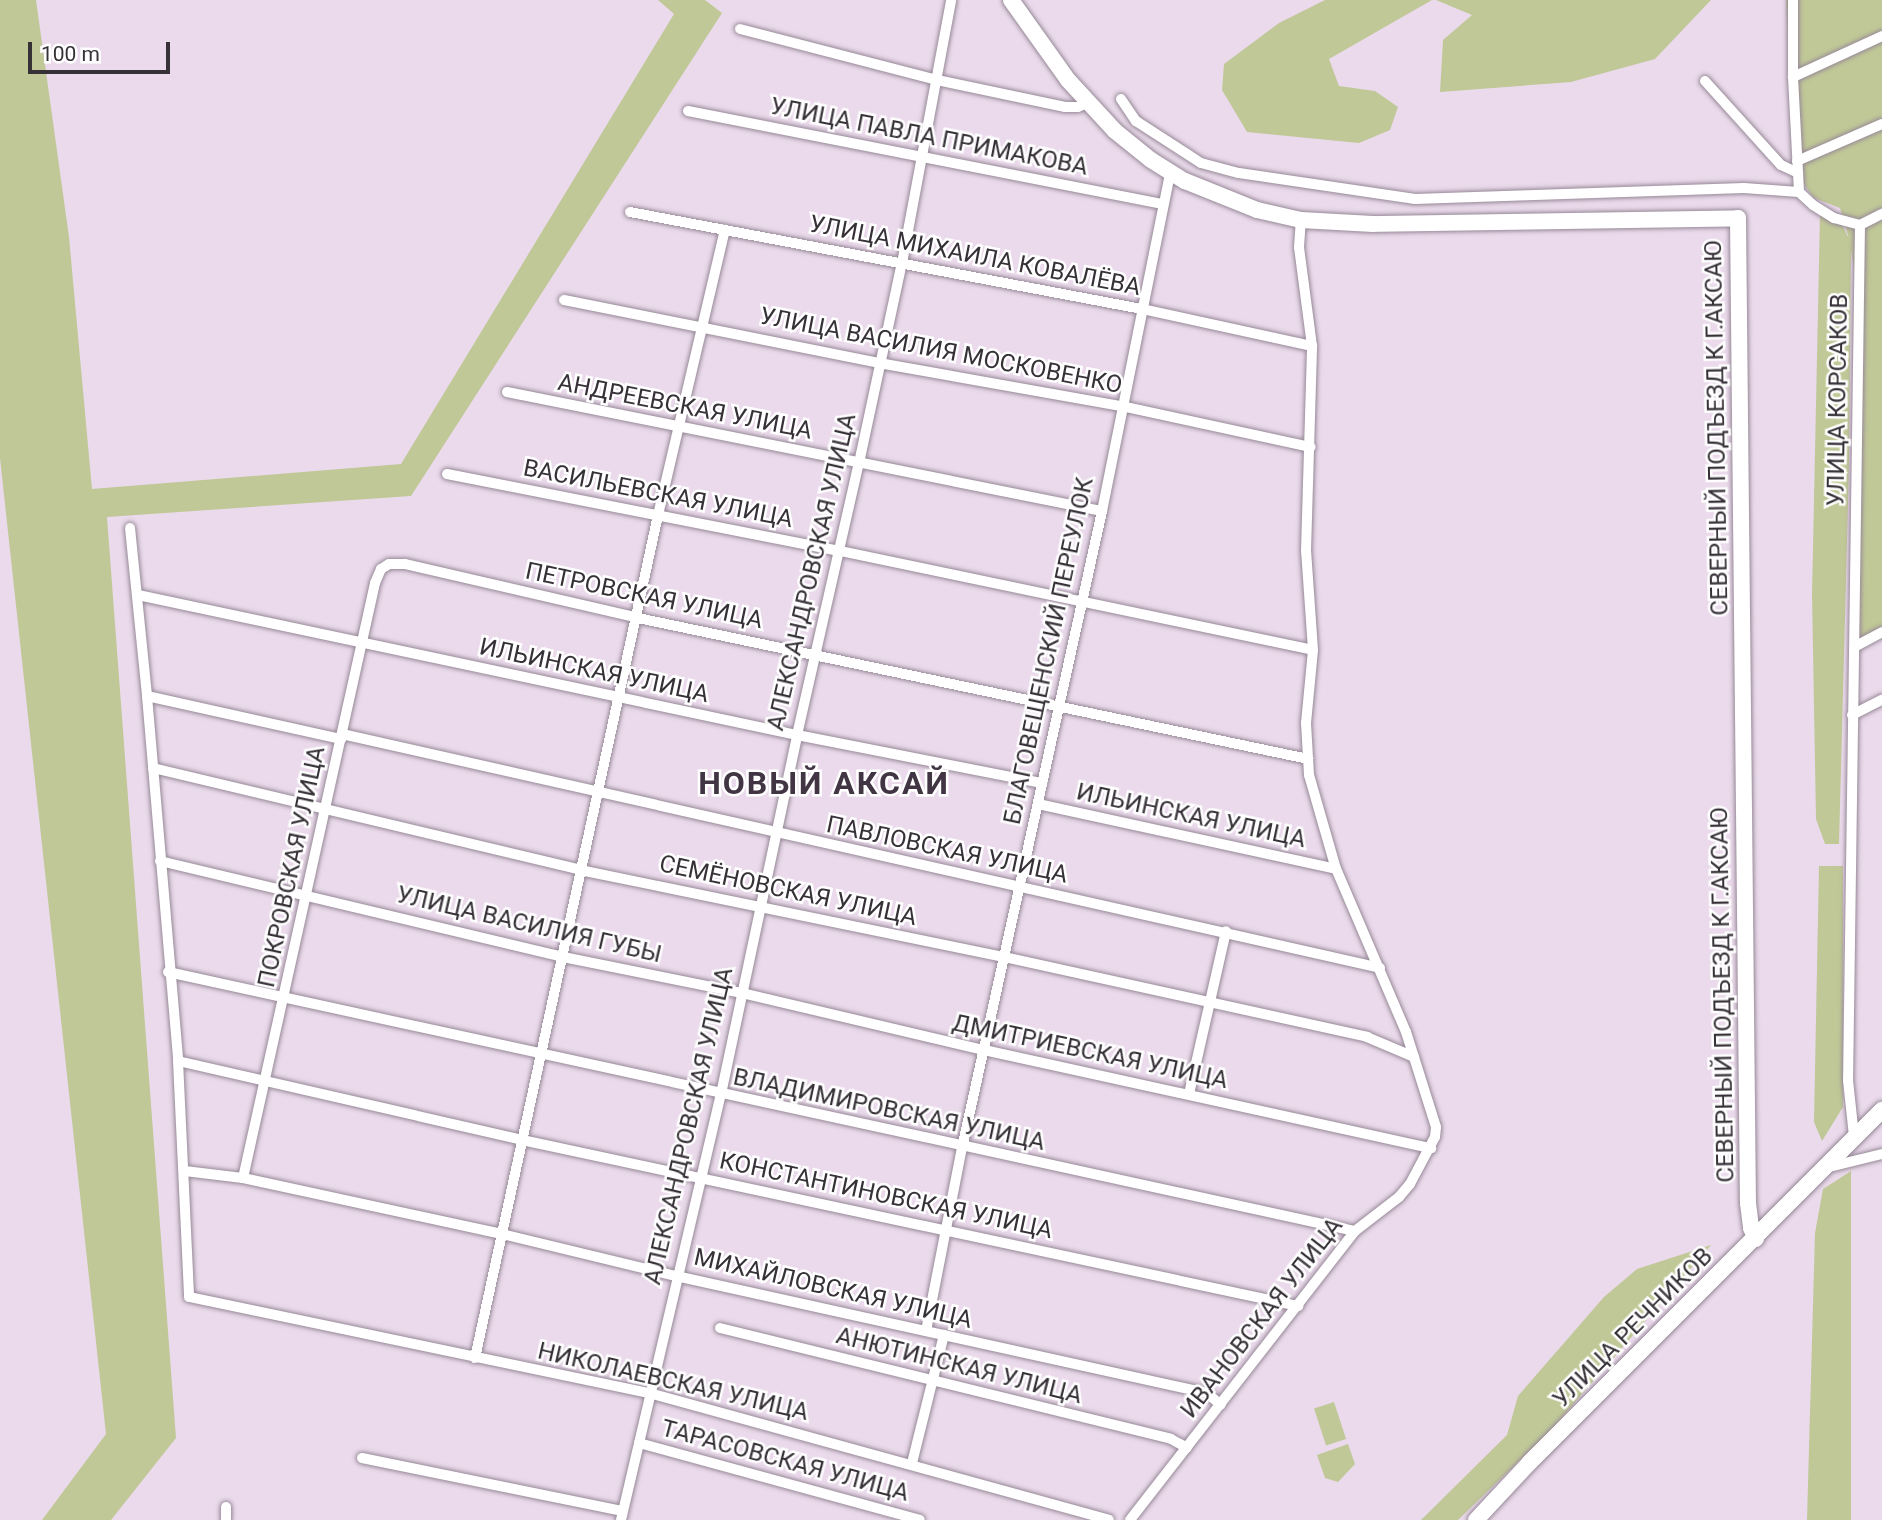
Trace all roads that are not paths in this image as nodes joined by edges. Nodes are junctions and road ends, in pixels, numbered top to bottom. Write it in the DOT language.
graph roads {
  1 [pos="951,0"];
  2 [pos="1011,0"];
  3 [pos="1793,0"];
  4 [pos="740,29"];
  5 [pos="1882,36"];
  6 [pos="1793,77"];
  7 [pos="937,80"];
  8 [pos="1705,81"];
  9 [pos="1121,99"];
  10 [pos="1087,103"];
  11 [pos="688,111"];
  12 [pos="1882,124"];
  13 [pos="921,157"];
  14 [pos="1798,167"];
  15 [pos="1170,173"];
  16 [pos="1799,192"];
  17 [pos="1163,204"];
  18 [pos="630,212"];
  19 [pos="1882,214"];
  20 [pos="1301,220"];
  21 [pos="1860,225"];
  22 [pos="725,230"];
  23 [pos="902,263"];
  24 [pos="564,300"];
  25 [pos="1142,309"];
  26 [pos="702,327"];
  27 [pos="1312,346"];
  28 [pos="879,363"];
  29 [pos="507,392"];
  30 [pos="1121,405"];
  31 [pos="680,429"];
  32 [pos="1311,447"];
  33 [pos="859,463"];
  34 [pos="447,474"];
  35 [pos="1102,511"];
  36 [pos="658,515"];
  37 [pos="130,528"];
  38 [pos="840,551"];
  39 [pos="384,566"];
  40 [pos="138,595"];
  41 [pos="1082,600"];
  42 [pos="638,618"];
  43 [pos="1882,632"];
  44 [pos="363,644"];
  45 [pos="1856,646"];
  46 [pos="1313,650"];
  47 [pos="816,653"];
  48 [pos="147,696"];
  49 [pos="620,697"];
  50 [pos="1882,699"];
  51 [pos="1060,705"];
  52 [pos="1852,715"];
  53 [pos="797,735"];
  54 [pos="342,736"];
  55 [pos="1308,759"];
  56 [pos="153,768"];
  57 [pos="1042,783"];
  58 [pos="597,791"];
  59 [pos="1038,804"];
  60 [pos="325,810"];
  61 [pos="777,834"];
  62 [pos="160,861"];
  63 [pos="1336,869"];
  64 [pos="580,870"];
  65 [pos="1019,887"];
  66 [pos="307,895"];
  67 [pos="761,907"];
  68 [pos="1226,931"];
  69 [pos="563,957"];
  70 [pos="1004,957"];
  71 [pos="1380,968"];
  72 [pos="168,972"];
  73 [pos="741,993"];
  74 [pos="285,999"];
  75 [pos="1211,1003"];
  76 [pos="984,1050"];
  77 [pos="542,1055"];
  78 [pos="1414,1057"];
  79 [pos="178,1061"];
  80 [pos="267,1081"];
  81 [pos="721,1094"];
  82 [pos="1189,1094"];
  83 [pos="1882,1111"];
  84 [pos="1854,1136"];
  85 [pos="522,1140"];
  86 [pos="962,1148"];
  87 [pos="1431,1148"];
  88 [pos="1882,1154"];
  89 [pos="1822,1169"];
  90 [pos="185,1171"];
  91 [pos="243,1178"];
  92 [pos="701,1178"];
  93 [pos="945,1230"];
  94 [pos="1355,1231"];
  95 [pos="502,1234"];
  96 [pos="1756,1239"];
  97 [pos="676,1276"];
  98 [pos="1298,1306"];
  99 [pos="720,1328"];
  100 [pos="926,1331"];
  101 [pos="944,1335"];
  102 [pos="475,1358"];
  103 [pos="932,1382"];
  104 [pos="649,1393"];
  105 [pos="1222,1405"];
  106 [pos="639,1443"];
  107 [pos="1187,1448"];
  108 [pos="362,1458"];
  109 [pos="912,1463"];
  110 [pos="226,1507"];
  111 [pos="621,1516"];
  112 [pos="226,1520"];
  113 [pos="920,1520"];
  114 [pos="1109,1520"];
  115 [pos="1130,1520"];
  116 [pos="1476,1520"];
  1 -- 7 [label="street, АЛЕКСАНДРОВСКАЯ УЛИЦА"];
  2 -- 10 [label="street, СЕВЕРНЫЙ ПОДЪЕЗД К Г.АКСАЮ"];
  3 -- 6 [label="street"];
  4 -- 7 [label="street"];
  5 -- 6 [label="street"];
  6 -- 14 [label="street"];
  7 -- 10 [label="street"];
  7 -- 13 [label="street, АЛЕКСАНДРОВСКАЯ УЛИЦА"];
  8 -- 14 [label="street"];
  9 -- 16 [label="street"];
  10 -- 15 [label="street, СЕВЕРНЫЙ ПОДЪЕЗД К Г.АКСАЮ"];
  11 -- 13 [label="street, УЛИЦА ПАВЛА ПРИМАКОВА"];
  12 -- 14 [label="street"];
  13 -- 17 [label="street, УЛИЦА ПАВЛА ПРИМАКОВА"];
  13 -- 23 [label="street, АЛЕКСАНДРОВСКАЯ УЛИЦА"];
  14 -- 16 [label="street"];
  15 -- 17 [label="street, БЛАГОВЕЩЕНСКИЙ ПЕРЕУЛОК"];
  15 -- 20 [label="street, СЕВЕРНЫЙ ПОДЪЕЗД К Г.АКСАЮ"];
  16 -- 21 [label="street"];
  17 -- 25 [label="street, БЛАГОВЕЩЕНСКИЙ ПЕРЕУЛОК"];
  18 -- 22 [label="street, УЛИЦА МИХАИЛА КОВАЛЁВА"];
  19 -- 21 [label="street"];
  20 -- 27 [label="street"];
  20 -- 96 [label="street, СЕВЕРНЫЙ ПОДЪЕЗД К Г.АКСАЮ"];
  21 -- 45 [label="street, УЛИЦА КОРСАКОВ"];
  22 -- 23 [label="street, УЛИЦА МИХАИЛА КОВАЛЁВА"];
  22 -- 26 [label="street"];
  23 -- 25 [label="street, УЛИЦА МИХАИЛА КОВАЛЁВА"];
  23 -- 28 [label="street, АЛЕКСАНДРОВСКАЯ УЛИЦА"];
  24 -- 26 [label="street, УЛИЦА ВАСИЛИЯ МОСКОВЕНКО"];
  25 -- 27 [label="street, УЛИЦА МИХАИЛА КОВАЛЁВА"];
  25 -- 30 [label="street, БЛАГОВЕЩЕНСКИЙ ПЕРЕУЛОК"];
  26 -- 28 [label="street, УЛИЦА ВАСИЛИЯ МОСКОВЕНКО"];
  26 -- 31 [label="street"];
  27 -- 32 [label="street"];
  28 -- 30 [label="street, УЛИЦА ВАСИЛИЯ МОСКОВЕНКО"];
  28 -- 33 [label="street, АЛЕКСАНДРОВСКАЯ УЛИЦА"];
  29 -- 31 [label="street, АНДРЕЕВСКАЯ УЛИЦА"];
  30 -- 32 [label="street, УЛИЦА ВАСИЛИЯ МОСКОВЕНКО"];
  30 -- 35 [label="street, БЛАГОВЕЩЕНСКИЙ ПЕРЕУЛОК"];
  31 -- 33 [label="street, АНДРЕЕВСКАЯ УЛИЦА"];
  31 -- 36 [label="street"];
  32 -- 46 [label="street"];
  33 -- 35 [label="street, АНДРЕЕВСКАЯ УЛИЦА"];
  33 -- 38 [label="street, АЛЕКСАНДРОВСКАЯ УЛИЦА"];
  34 -- 36 [label="street, ВАСИЛЬЕВСКАЯ УЛИЦА"];
  35 -- 41 [label="street, БЛАГОВЕЩЕНСКИЙ ПЕРЕУЛОК"];
  36 -- 38 [label="street, ВАСИЛЬЕВСКАЯ УЛИЦА"];
  36 -- 42 [label="street"];
  37 -- 40 [label="street"];
  38 -- 41 [label="street, ВАСИЛЬЕВСКАЯ УЛИЦА"];
  38 -- 47 [label="street, АЛЕКСАНДРОВСКАЯ УЛИЦА"];
  39 -- 42 [label="street, ПЕТРОВСКАЯ УЛИЦА"];
  39 -- 44 [label="street, ПОКРОВСКАЯ УЛИЦА"];
  40 -- 44 [label="street, ИЛЬИНСКАЯ УЛИЦА"];
  40 -- 48 [label="street"];
  41 -- 46 [label="street, ВАСИЛЬЕВСКАЯ УЛИЦА"];
  41 -- 51 [label="street, БЛАГОВЕЩЕНСКИЙ ПЕРЕУЛОК"];
  42 -- 47 [label="street, ПЕТРОВСКАЯ УЛИЦА"];
  42 -- 49 [label="street"];
  43 -- 45 [label="street"];
  44 -- 49 [label="street, ИЛЬИНСКАЯ УЛИЦА"];
  44 -- 54 [label="street, ПОКРОВСКАЯ УЛИЦА"];
  45 -- 52 [label="street, УЛИЦА КОРСАКОВ"];
  46 -- 55 [label="street"];
  47 -- 51 [label="street, ПЕТРОВСКАЯ УЛИЦА"];
  47 -- 53 [label="street, АЛЕКСАНДРОВСКАЯ УЛИЦА"];
  48 -- 54 [label="street, ПАВЛОВСКАЯ УЛИЦА"];
  48 -- 56 [label="street"];
  49 -- 53 [label="street, ИЛЬИНСКАЯ УЛИЦА"];
  49 -- 58 [label="street"];
  50 -- 52 [label="street"];
  51 -- 55 [label="street, ПЕТРОВСКАЯ УЛИЦА"];
  51 -- 57 [label="street, БЛАГОВЕЩЕНСКИЙ ПЕРЕУЛОК"];
  52 -- 84 [label="street, УЛИЦА КОРСАКОВ"];
  53 -- 57 [label="street, ИЛЬИНСКАЯ УЛИЦА"];
  53 -- 61 [label="street, АЛЕКСАНДРОВСКАЯ УЛИЦА"];
  54 -- 58 [label="street, ПАВЛОВСКАЯ УЛИЦА"];
  54 -- 60 [label="street, ПОКРОВСКАЯ УЛИЦА"];
  55 -- 63 [label="street"];
  56 -- 60 [label="street, СЕМЁНОВСКАЯ УЛИЦА"];
  56 -- 62 [label="street"];
  57 -- 59 [label="street, БЛАГОВЕЩЕНСКИЙ ПЕРЕУЛОК"];
  58 -- 61 [label="street, ПАВЛОВСКАЯ УЛИЦА"];
  58 -- 64 [label="street"];
  59 -- 63 [label="street, ИЛЬИНСКАЯ УЛИЦА"];
  59 -- 65 [label="street, БЛАГОВЕЩЕНСКИЙ ПЕРЕУЛОК"];
  60 -- 64 [label="street, СЕМЁНОВСКАЯ УЛИЦА"];
  60 -- 66 [label="street, ПОКРОВСКАЯ УЛИЦА"];
  61 -- 65 [label="street, ПАВЛОВСКАЯ УЛИЦА"];
  61 -- 67 [label="street, АЛЕКСАНДРОВСКАЯ УЛИЦА"];
  62 -- 66 [label="street"];
  62 -- 72 [label="street"];
  63 -- 71 [label="street"];
  64 -- 67 [label="street, СЕМЁНОВСКАЯ УЛИЦА"];
  64 -- 69 [label="street"];
  65 -- 68 [label="street, ПАВЛОВСКАЯ УЛИЦА"];
  65 -- 70 [label="street, БЛАГОВЕЩЕНСКИЙ ПЕРЕУЛОК"];
  66 -- 69 [label="street, УЛИЦА ВАСИЛИЯ ГУБЫ"];
  66 -- 74 [label="street, ПОКРОВСКАЯ УЛИЦА"];
  67 -- 70 [label="street, СЕМЁНОВСКАЯ УЛИЦА"];
  67 -- 73 [label="street, АЛЕКСАНДРОВСКАЯ УЛИЦА"];
  68 -- 71 [label="street, ПАВЛОВСКАЯ УЛИЦА"];
  68 -- 75 [label="street"];
  69 -- 73 [label="street, УЛИЦА ВАСИЛИЯ ГУБЫ"];
  69 -- 77 [label="street"];
  70 -- 75 [label="street, СЕМЁНОВСКАЯ УЛИЦА"];
  70 -- 76 [label="street, БЛАГОВЕЩЕНСКИЙ ПЕРЕУЛОК"];
  71 -- 78 [label="street"];
  72 -- 74 [label="street, ВЛАДИМИРОВСКАЯ УЛИЦА"];
  72 -- 79 [label="street"];
  73 -- 76 [label="street, ДМИТРИЕВСКАЯ УЛИЦА"];
  73 -- 81 [label="street, АЛЕКСАНДРОВСКАЯ УЛИЦА"];
  74 -- 77 [label="street, ВЛАДИМИРОВСКАЯ УЛИЦА"];
  74 -- 80 [label="street, ПОКРОВСКАЯ УЛИЦА"];
  75 -- 78 [label="street, СЕМЁНОВСКАЯ УЛИЦА"];
  75 -- 82 [label="street"];
  76 -- 82 [label="street, ДМИТРИЕВСКАЯ УЛИЦА"];
  76 -- 86 [label="street, БЛАГОВЕЩЕНСКИЙ ПЕРЕУЛОК"];
  77 -- 81 [label="street, ВЛАДИМИРОВСКАЯ УЛИЦА"];
  77 -- 85 [label="street"];
  78 -- 87 [label="street"];
  79 -- 80 [label="street, КОНСТАНТИНОВСКАЯ УЛИЦА"];
  79 -- 90 [label="street"];
  80 -- 85 [label="street, КОНСТАНТИНОВСКАЯ УЛИЦА"];
  80 -- 91 [label="street, ПОКРОВСКАЯ УЛИЦА"];
  81 -- 86 [label="street, ВЛАДИМИРОВСКАЯ УЛИЦА"];
  81 -- 92 [label="street, АЛЕКСАНДРОВСКАЯ УЛИЦА"];
  82 -- 87 [label="street, ДМИТРИЕВСКАЯ УЛИЦА"];
  83 -- 84 [label="street, УЛИЦА РЕЧНИКОВ"];
  84 -- 89 [label="street, УЛИЦА РЕЧНИКОВ"];
  85 -- 92 [label="street, КОНСТАНТИНОВСКАЯ УЛИЦА"];
  85 -- 95 [label="street"];
  86 -- 93 [label="street, БЛАГОВЕЩЕНСКИЙ ПЕРЕУЛОК"];
  86 -- 94 [label="street, ВЛАДИМИРОВСКАЯ УЛИЦА"];
  87 -- 94 [label="street, ИВАНОВСКАЯ УЛИЦА"];
  88 -- 89 [label="street"];
  89 -- 96 [label="street, УЛИЦА РЕЧНИКОВ"];
  90 -- 91 [label="street, МИХАЙЛОВСКАЯ УЛИЦА"];
  90 -- 102 [label="street, НИКОЛАЕВСКАЯ УЛИЦА"];
  91 -- 95 [label="street, МИХАЙЛОВСКАЯ УЛИЦА"];
  92 -- 93 [label="street, КОНСТАНТИНОВСКАЯ УЛИЦА"];
  92 -- 97 [label="street, АЛЕКСАНДРОВСКАЯ УЛИЦА"];
  93 -- 98 [label="street, КОНСТАНТИНОВСКАЯ УЛИЦА"];
  93 -- 100 [label="street, БЛАГОВЕЩЕНСКИЙ ПЕРЕУЛОК"];
  94 -- 98 [label="street, ИВАНОВСКАЯ УЛИЦА"];
  95 -- 97 [label="street, МИХАЙЛОВСКАЯ УЛИЦА"];
  95 -- 102 [label="street"];
  96 -- 116 [label="street, УЛИЦА РЕЧНИКОВ"];
  97 -- 100 [label="street, МИХАЙЛОВСКАЯ УЛИЦА"];
  97 -- 104 [label="street, АЛЕКСАНДРОВСКАЯ УЛИЦА"];
  98 -- 105 [label="street, ИВАНОВСКАЯ УЛИЦА"];
  99 -- 103 [label="street, АНЮТИНСКАЯ УЛИЦА"];
  100 -- 101 [label="street, МИХАЙЛОВСКАЯ УЛИЦА"];
  101 -- 103 [label="street"];
  101 -- 105 [label="street, МИХАЙЛОВСКАЯ УЛИЦА"];
  102 -- 104 [label="street, НИКОЛАЕВСКАЯ УЛИЦА"];
  103 -- 107 [label="street, АНЮТИНСКАЯ УЛИЦА"];
  103 -- 109 [label="street"];
  104 -- 106 [label="street, АЛЕКСАНДРОВСКАЯ УЛИЦА"];
  104 -- 109 [label="street, НИКОЛАЕВСКАЯ УЛИЦА"];
  105 -- 107 [label="street, ИВАНОВСКАЯ УЛИЦА"];
  106 -- 111 [label="street, АЛЕКСАНДРОВСКАЯ УЛИЦА"];
  106 -- 113 [label="street, ТАРАСОВСКАЯ УЛИЦА"];
  107 -- 115 [label="street, ИВАНОВСКАЯ УЛИЦА"];
  108 -- 111 [label="street"];
  109 -- 114 [label="street, НИКОЛАЕВСКАЯ УЛИЦА"];
  110 -- 112 [label="street"];
}
